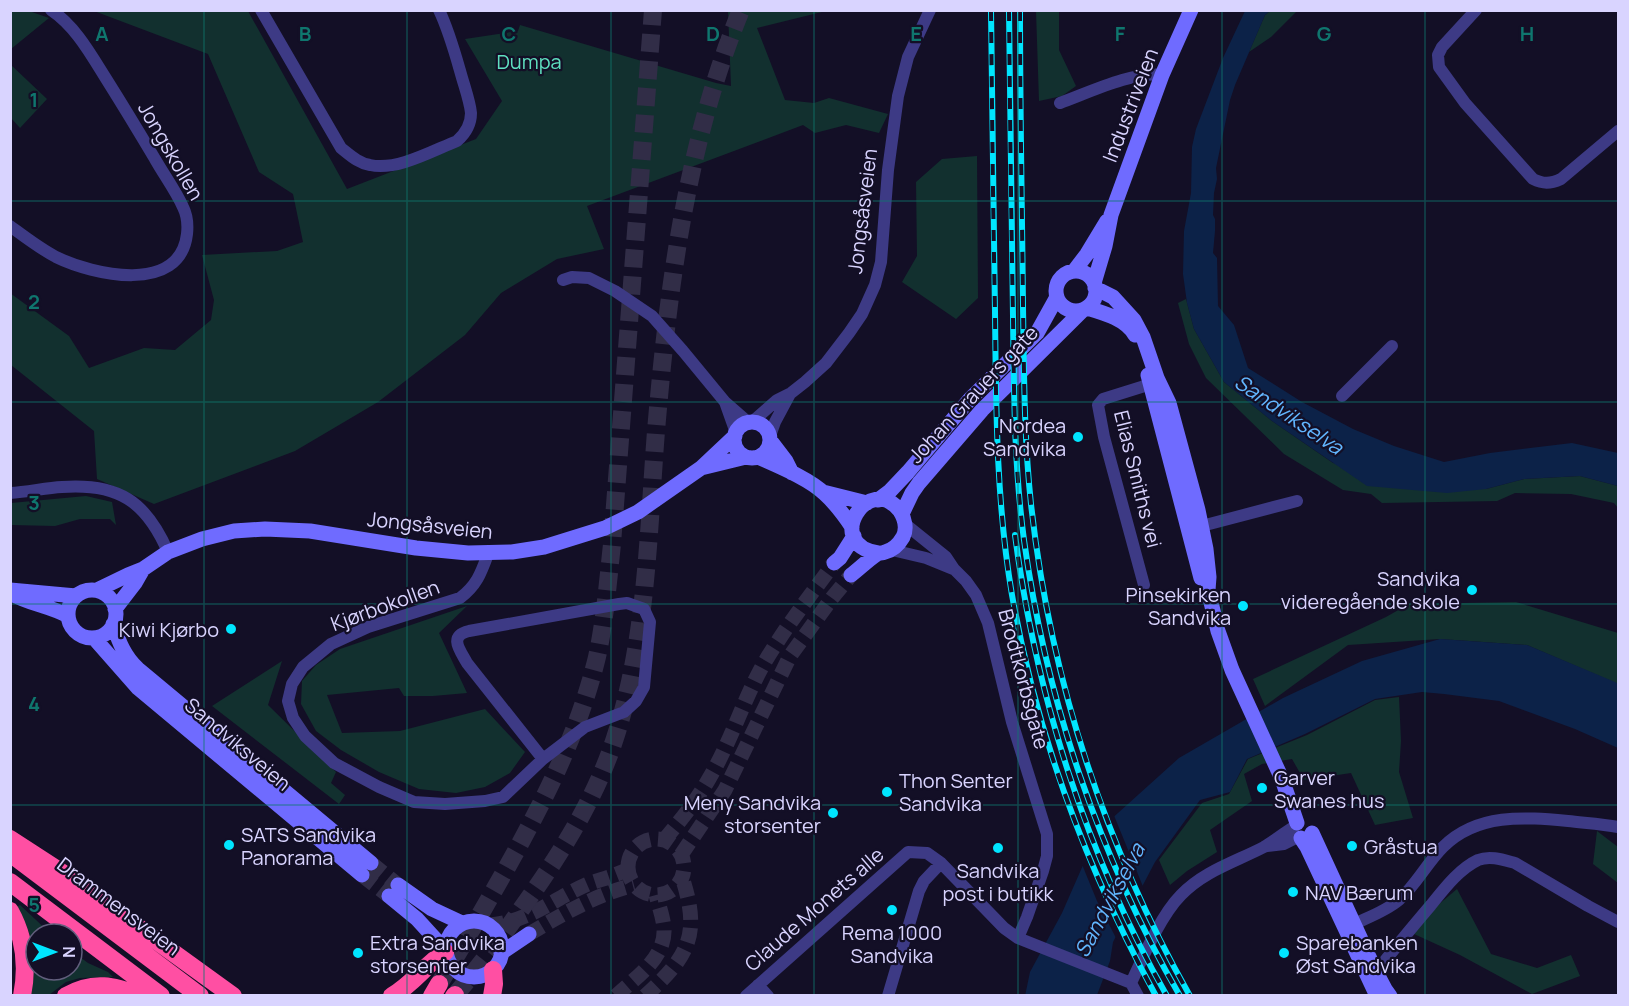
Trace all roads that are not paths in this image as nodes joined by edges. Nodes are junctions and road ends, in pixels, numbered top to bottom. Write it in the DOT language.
graph roads {
  1 [pos="51,10"];
  2 [pos="261,10"];
  3 [pos="439,10"];
  4 [pos="930,10"];
  5 [pos="1191,10"];
  6 [pos="1476,10"];
  7 [pos="1162,75"];
  8 [pos="1060,103"];
  9 [pos="1618,131"];
  10 [pos="1111,215"];
  11 [pos="10,226"];
  12 [pos="1074,271"];
  13 [pos="563,280"];
  14 [pos="1095,286"];
  15 [pos="1057,297"];
  16 [pos="1085,309"];
  17 [pos="1392,346"];
  18 [pos="1151,384"];
  19 [pos="791,393"];
  20 [pos="1344,394"];
  21 [pos="725,402"];
  22 [pos="750,422"];
  23 [pos="735,434"];
  24 [pos="770,438"];
  25 [pos="752,457"];
  26 [pos="701,468"];
  27 [pos="792,473"];
  28 [pos="823,492"];
  29 [pos="10,493"];
  30 [pos="873,501"];
  31 [pos="1297,501"];
  32 [pos="903,519"];
  33 [pos="1196,528"];
  34 [pos="853,532"];
  35 [pos="168,552"];
  36 [pos="885,552"];
  37 [pos="488,554"];
  38 [pos="834,563"];
  39 [pos="143,569"];
  40 [pos="954,569"];
  41 [pos="851,575"];
  42 [pos="1144,585"];
  43 [pos="97,590"];
  44 [pos="10,592"];
  45 [pos="76,596"];
  46 [pos="68,616"];
  47 [pos="114,617"];
  48 [pos="94,638"];
  49 [pos="543,759"];
  50 [pos="1618,826"];
  51 [pos="1301,830"];
  52 [pos="10,839"];
  53 [pos="10,853"];
  54 [pos="941,863"];
  55 [pos="10,882"];
  56 [pos="10,911"];
  57 [pos="1618,922"];
  58 [pos="462,923"];
  59 [pos="1354,924"];
  60 [pos="529,934"];
  61 [pos="1018,938"];
  62 [pos="1360,949"];
  63 [pos="445,950"];
  64 [pos="501,952"];
  65 [pos="493,970"];
  66 [pos="1375,970"];
  67 [pos="1131,983"];
  68 [pos="758,985"];
  69 [pos="234,994"];
  70 [pos="22,996"];
  71 [pos="66,996"];
  72 [pos="142,996"];
  73 [pos="161,996"];
  74 [pos="200,996"];
  75 [pos="392,996"];
  76 [pos="492,996"];
  77 [pos="746,996"];
  78 [pos="768,996"];
  79 [pos="888,996"];
  80 [pos="1138,996"];
  81 [pos="1377,996"];
  82 [pos="1390,996"];
  1 -- 11 [label="street, Jongskollen"];
  2 -- 3 [label="street"];
  4 -- 19 [label="street, Jongsåsveien"];
  5 -- 7 [label="main road, Industriveien"];
  6 -- 9 [label="street"];
  7 -- 8 [label="street"];
  7 -- 10 [label="main road, Industriveien"];
  10 -- 12 [label="main road, Industriveien"];
  10 -- 14 [label="main road, Industriveien"];
  12 -- 14 [label="main road"];
  12 -- 15 [label="main road"];
  13 -- 21 [label="street"];
  14 -- 16 [label="main road"];
  14 -- 33 [label="main road, Elias Smiths vei"];
  15 -- 16 [label="main road"];
  15 -- 30 [label="main road, Johan Grauers gate"];
  16 -- 18 [label="main road, Elias Smiths vei"];
  16 -- 32 [label="main road, Johan Grauers gate"];
  17 -- 20 [label="street"];
  18 -- 33 [label="main road, Elias Smiths vei"];
  18 -- 42 [label="street, Elias Smiths vei"];
  19 -- 22 [label="street, Jongsåsveien"];
  19 -- 24 [label="street, Jongsåsveien"];
  21 -- 22 [label="street"];
  21 -- 23 [label="street"];
  22 -- 23 [label="main road"];
  22 -- 24 [label="main road"];
  23 -- 25 [label="main road"];
  23 -- 26 [label="main road, Jongsåsveien"];
  24 -- 25 [label="main road"];
  24 -- 27 [label="main road"];
  25 -- 26 [label="main road, Jongsåsveien"];
  25 -- 27 [label="main road"];
  26 -- 37 [label="main road, Jongsåsveien"];
  27 -- 28 [label="main road"];
  28 -- 30 [label="main road"];
  28 -- 34 [label="main road"];
  29 -- 35 [label="street"];
  30 -- 32 [label="main road"];
  30 -- 34 [label="main road"];
  31 -- 33 [label="street"];
  32 -- 36 [label="main road"];
  32 -- 40 [label="street, Brodtkorbsgate"];
  33 -- 51 [label="main road, Elias Smiths vei"];
  34 -- 36 [label="main road"];
  34 -- 38 [label="main road"];
  35 -- 37 [label="main road, Jongsåsveien"];
  35 -- 39 [label="main road, Jongsåsveien"];
  36 -- 40 [label="street, Brodtkorbsgate"];
  36 -- 41 [label="main road"];
  37 -- 49 [label="street, Kjørbokollen"];
  39 -- 43 [label="main road, Jongsåsveien"];
  39 -- 47 [label="main road, Jongsåsveien"];
  40 -- 61 [label="street, Brodtkorbsgate"];
  43 -- 45 [label="main road"];
  43 -- 47 [label="main road"];
  44 -- 45 [label="main road"];
  44 -- 46 [label="main road"];
  45 -- 46 [label="main road"];
  46 -- 48 [label="main road"];
  47 -- 48 [label="main road"];
  47 -- 48 [label="main road, Sandviksveien"];
  49 -- 49 [label="street, Kjørbokollen"];
  50 -- 59 [label="street"];
  51 -- 59 [label="main road"];
  51 -- 62 [label="main road"];
  51 -- 67 [label="street"];
  52 -- 69 [label="highway"];
  53 -- 74 [label="highway, Drammensveien"];
  54 -- 61 [label="street, Claude Monets alle"];
  54 -- 68 [label="street, Claude Monets alle"];
  54 -- 79 [label="street"];
  55 -- 73 [label="highway"];
  56 -- 70 [label="highway"];
  57 -- 66 [label="street"];
  58 -- 63 [label="main road"];
  58 -- 63 [label="main road"];
  58 -- 64 [label="main road"];
  59 -- 62 [label="main road"];
  60 -- 64 [label="main road"];
  61 -- 67 [label="street, Claude Monets alle"];
  62 -- 66 [label="main road"];
  62 -- 81 [label="main road"];
  63 -- 65 [label="main road"];
  63 -- 75 [label="highway"];
  64 -- 65 [label="main road"];
  65 -- 76 [label="highway"];
  66 -- 82 [label="main road"];
  67 -- 80 [label="street"];
  68 -- 77 [label="street, Claude Monets alle"];
  68 -- 78 [label="street"];
  71 -- 72 [label="highway"];
}
